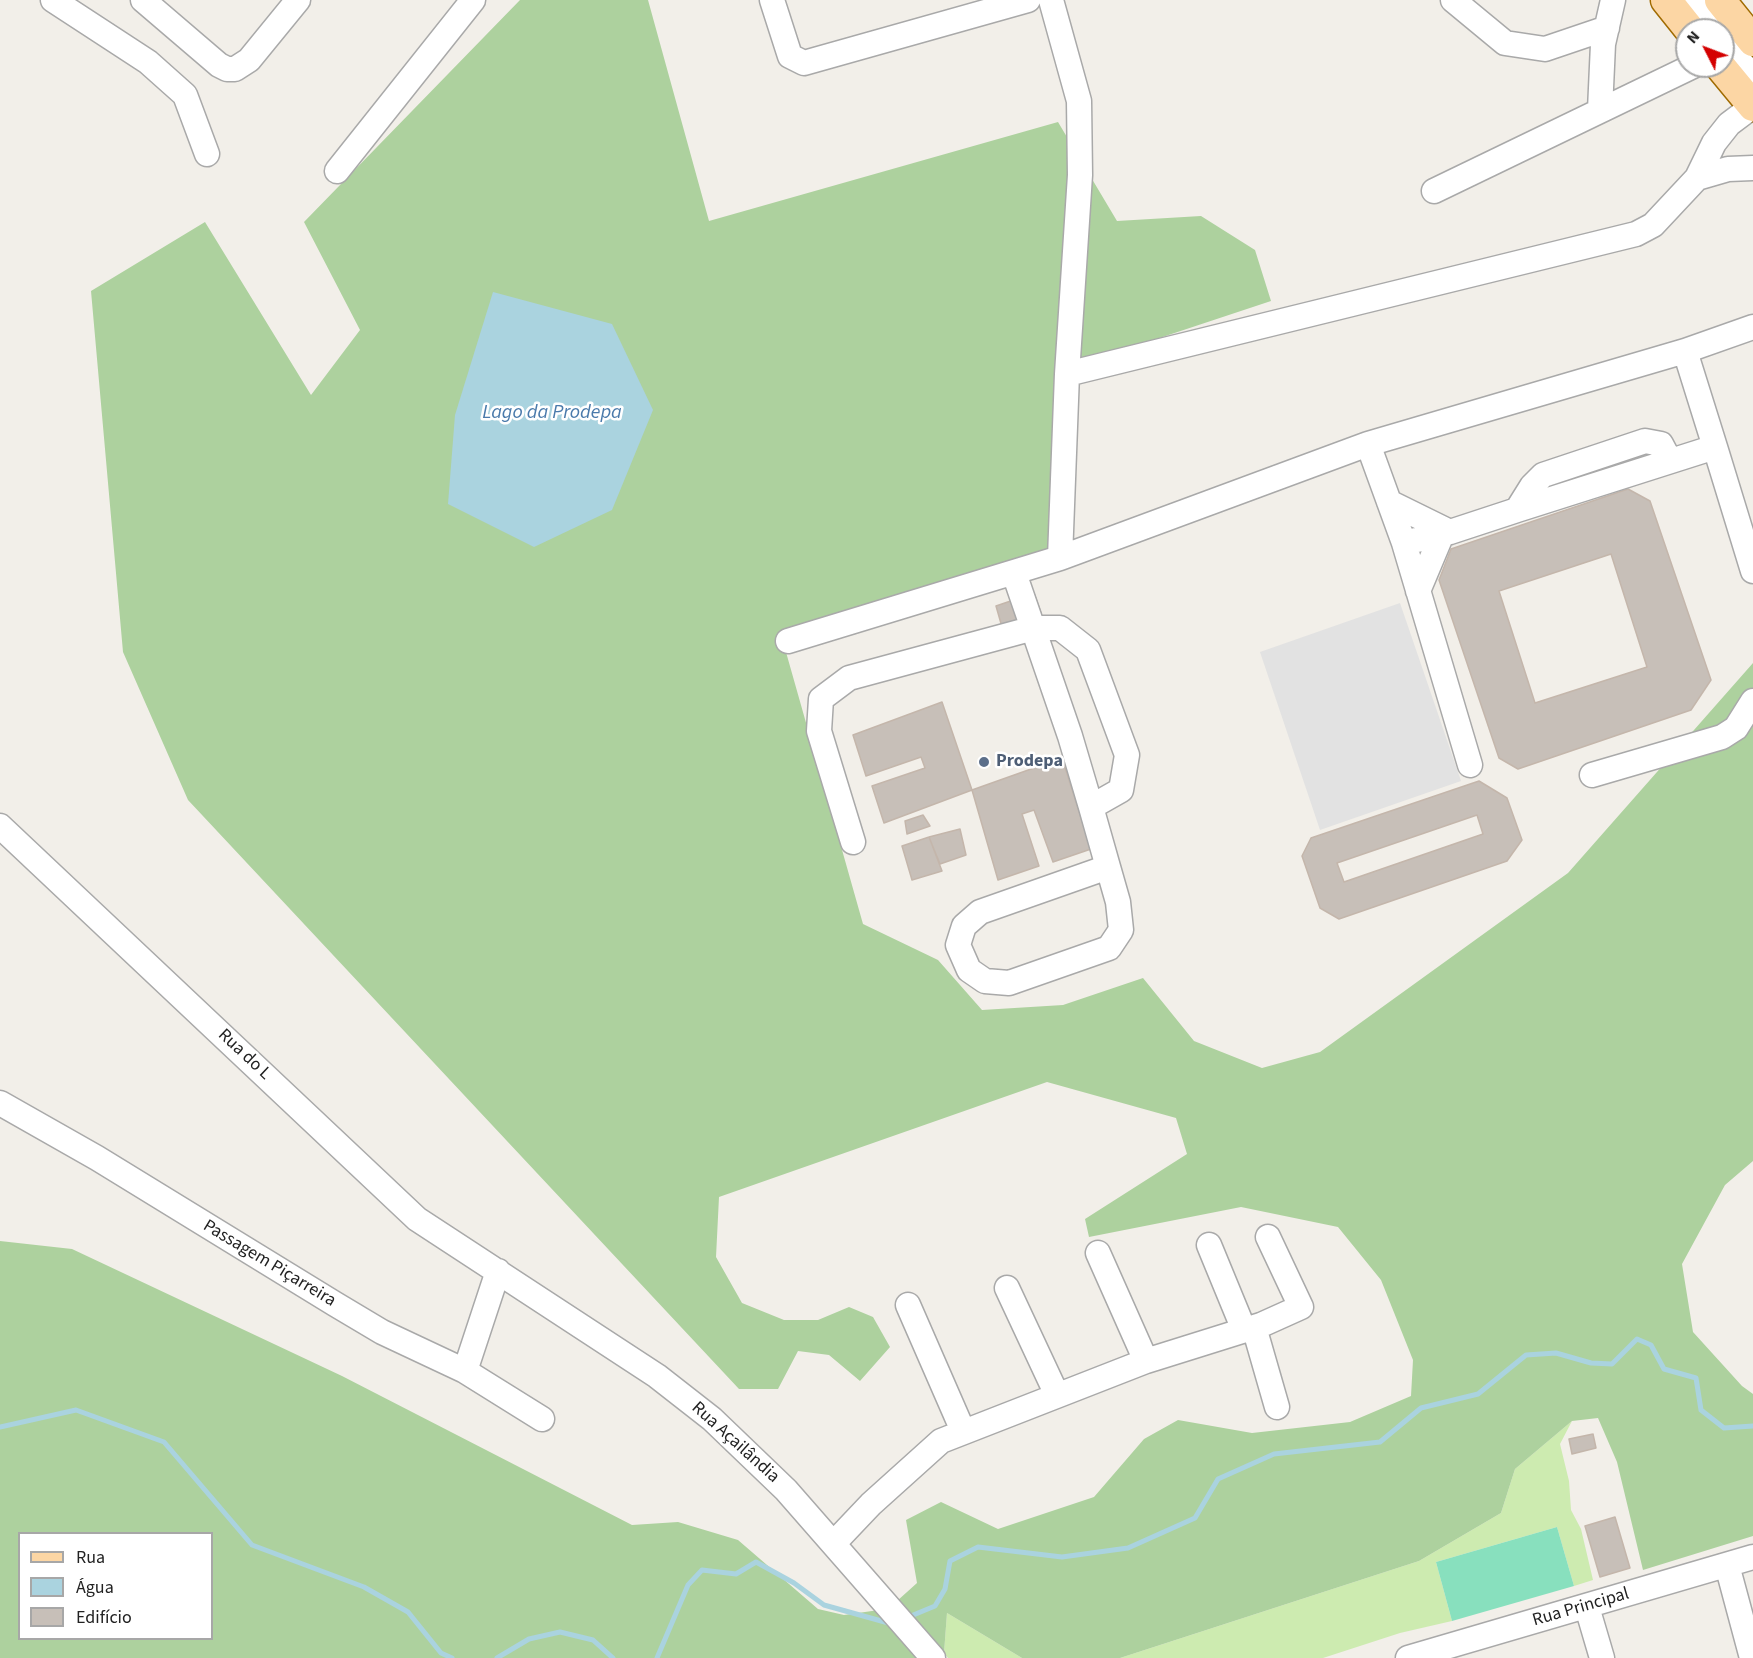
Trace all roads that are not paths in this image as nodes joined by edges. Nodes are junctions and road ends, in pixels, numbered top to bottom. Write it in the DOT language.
graph roads {
  1 [pos="53,0"];
  2 [pos="143,0"];
  3 [pos="298,0"];
  4 [pos="473,0"];
  5 [pos="772,0"];
  6 [pos="1028,0"];
  7 [pos="1052,0"];
  8 [pos="1453,0"];
  9 [pos="1613,0"];
  10 [pos="1666,0"];
  11 [pos="1690,0"];
  12 [pos="1720,0"];
  13 [pos="977,7"];
  14 [pos="1680,18"];
  15 [pos="1704,18"];
  16 [pos="1607,28"];
  17 [pos="1753,41"];
  18 [pos="1735,55"];
  19 [pos="1675,74"];
  20 [pos="1753,77"];
  21 [pos="1730,78"];
  22 [pos="1753,106"];
  23 [pos="1599,110"];
  24 [pos="207,154"];
  25 [pos="1753,168"];
  26 [pos="337,171"];
  27 [pos="1697,178"];
  28 [pos="1434,191"];
  29 [pos="1753,327"];
  30 [pos="1684,351"];
  31 [pos="1066,374"];
  32 [pos="1368,444"];
  33 [pos="1715,447"];
  34 [pos="1389,502"];
  35 [pos="1446,533"];
  36 [pos="1404,543"];
  37 [pos="1060,558"];
  38 [pos="1753,571"];
  39 [pos="1014,573"];
  40 [pos="1418,591"];
  41 [pos="1034,628"];
  42 [pos="788,641"];
  43 [pos="1753,701"];
  44 [pos="1470,765"];
  45 [pos="1592,775"];
  46 [pos="1091,807"];
  47 [pos="0,826"];
  48 [pos="853,842"];
  49 [pos="1108,867"];
  50 [pos="0,1103"];
  51 [pos="1268,1237"];
  52 [pos="1209,1245"];
  53 [pos="1098,1253"];
  54 [pos="498,1271"];
  55 [pos="1007,1288"];
  56 [pos="908,1305"];
  57 [pos="1249,1329"];
  58 [pos="1146,1361"];
  59 [pos="465,1371"];
  60 [pos="1057,1395"];
  61 [pos="1276,1407"];
  62 [pos="542,1419"];
  63 [pos="963,1431"];
  64 [pos="834,1543"];
  65 [pos="1753,1557"];
  66 [pos="1727,1565"];
  67 [pos="1587,1606"];
  68 [pos="1451,1652"];
  69 [pos="933,1658"];
  70 [pos="1408,1658"];
  71 [pos="1602,1658"];
  72 [pos="1752,1658"];
  1 -- 24 [label="street"];
  2 -- 3 [label="street"];
  4 -- 26 [label="street"];
  5 -- 13 [label="street"];
  6 -- 13 [label="street"];
  7 -- 31 [label="street"];
  8 -- 16 [label="street"];
  9 -- 16 [label="street"];
  10 -- 14 [label="main road"];
  11 -- 15 [label="street"];
  12 -- 17 [label="main road"];
  16 -- 23 [label="street"];
  18 -- 20 [label="street"];
  19 -- 23 [label="street"];
  21 -- 22 [label="main road"];
  22 -- 27 [label="street"];
  23 -- 28 [label="street"];
  25 -- 27 [label="street"];
  27 -- 31 [label="street"];
  29 -- 30 [label="street"];
  30 -- 32 [label="street"];
  30 -- 33 [label="street"];
  31 -- 37 [label="street"];
  32 -- 34 [label="street"];
  32 -- 37 [label="street"];
  33 -- 35 [label="street"];
  33 -- 38 [label="street"];
  34 -- 35 [label="street"];
  34 -- 36 [label="street"];
  35 -- 36 [label="street"];
  35 -- 40 [label="street"];
  36 -- 40 [label="street"];
  37 -- 39 [label="street"];
  39 -- 41 [label="street"];
  39 -- 42 [label="street"];
  40 -- 44 [label="street"];
  41 -- 46 [label="street"];
  41 -- 46 [label="street"];
  41 -- 48 [label="street"];
  43 -- 45 [label="street"];
  46 -- 49 [label="street"];
  47 -- 54 [label="street, Rua do L"];
  49 -- 49 [label="street"];
  50 -- 59 [label="street, Passagem Piçarreira"];
  51 -- 57 [label="street"];
  52 -- 57 [label="street"];
  53 -- 58 [label="street"];
  54 -- 59 [label="street"];
  54 -- 64 [label="street, Rua Açailândia"];
  55 -- 60 [label="street"];
  56 -- 63 [label="street"];
  57 -- 58 [label="street"];
  57 -- 61 [label="street"];
  58 -- 60 [label="street"];
  59 -- 62 [label="street, Passagem Piçarreira"];
  60 -- 63 [label="street"];
  63 -- 64 [label="street"];
  64 -- 69 [label="street, Rua Açailândia"];
  65 -- 66 [label="street, Rua Principal"];
  66 -- 67 [label="street, Rua Principal"];
  66 -- 72 [label="street"];
  67 -- 68 [label="street, Rua Principal"];
  67 -- 71 [label="street"];
  68 -- 70 [label="street, Rua Principal"];
}
